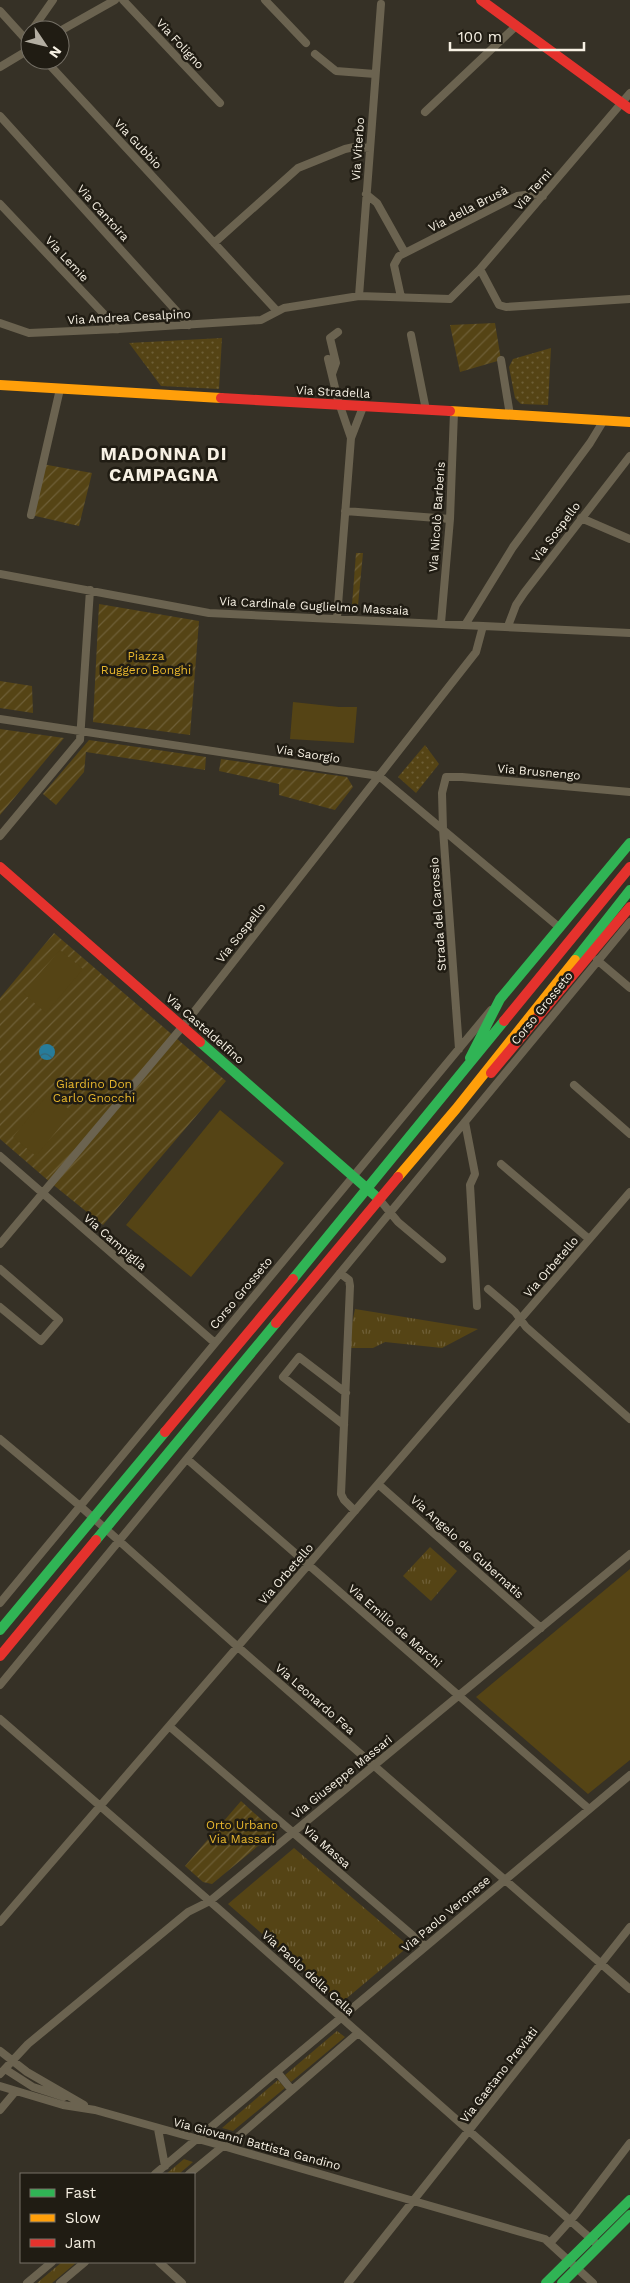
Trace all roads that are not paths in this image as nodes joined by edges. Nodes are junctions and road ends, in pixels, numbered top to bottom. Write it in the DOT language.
graph roads {
  1 [pos="53,0"];
  2 [pos="115,0"];
  3 [pos="123,0"];
  4 [pos="265,0"];
  5 [pos="481,0"];
  6 [pos="382,1"];
  7 [pos="0,11"];
  8 [pos="39,20"];
  9 [pos="70,25"];
  10 [pos="516,26"];
  11 [pos="20,33"];
  12 [pos="306,43"];
  13 [pos="20,54"];
  14 [pos="315,54"];
  15 [pos="0,67"];
  16 [pos="54,70"];
  17 [pos="375,74"];
  18 [pos="630,93"];
  19 [pos="220,103"];
  20 [pos="626,106"];
  21 [pos="425,112"];
  22 [pos="0,116"];
  23 [pos="370,148"];
  24 [pos="366,194"];
  25 [pos="543,196"];
  26 [pos="0,204"];
  27 [pos="214,243"];
  28 [pos="406,253"];
  29 [pos="480,269"];
  30 [pos="359,296"];
  31 [pos="401,297"];
  32 [pos="630,299"];
  33 [pos="277,311"];
  34 [pos="0,323"];
  35 [pos="189,325"];
  36 [pos="118,329"];
  37 [pos="338,332"];
  38 [pos="411,335"];
  39 [pos="328,359"];
  40 [pos="501,360"];
  41 [pos="332,374"];
  42 [pos="0,385"];
  43 [pos="60,389"];
  44 [pos="340,405"];
  45 [pos="363,407"];
  46 [pos="426,410"];
  47 [pos="454,412"];
  48 [pos="510,415"];
  49 [pos="604,420"];
  50 [pos="630,422"];
  51 [pos="351,438"];
  52 [pos="630,456"];
  53 [pos="345,511"];
  54 [pos="31,515"];
  55 [pos="580,518"];
  56 [pos="450,519"];
  57 [pos="630,539"];
  58 [pos="0,574"];
  59 [pos="90,590"];
  60 [pos="337,618"];
  61 [pos="440,623"];
  62 [pos="465,625"];
  63 [pos="483,626"];
  64 [pos="508,626"];
  65 [pos="630,633"];
  66 [pos="0,719"];
  67 [pos="81,732"];
  68 [pos="379,776"];
  69 [pos="446,777"];
  70 [pos="630,792"];
  71 [pos="443,829"];
  72 [pos="0,836"];
  73 [pos="630,843"];
  74 [pos="0,867"];
  75 [pos="630,868"];
  76 [pos="630,890"];
  77 [pos="630,907"];
  78 [pos="630,922"];
  79 [pos="560,928"];
  80 [pos="597,960"];
  81 [pos="630,988"];
  82 [pos="500,999"];
  83 [pos="183,1026"];
  84 [pos="459,1049"];
  85 [pos="457,1081"];
  86 [pos="574,1085"];
  87 [pos="459,1106"];
  88 [pos="465,1122"];
  89 [pos="630,1134"];
  90 [pos="0,1156"];
  91 [pos="501,1164"];
  92 [pos="354,1176"];
  93 [pos="368,1189"];
  94 [pos="630,1192"];
  95 [pos="42,1194"];
  96 [pos="379,1198"];
  97 [pos="390,1213"];
  98 [pos="589,1239"];
  99 [pos="0,1244"];
  100 [pos="442,1259"];
  101 [pos="0,1269"];
  102 [pos="340,1273"];
  103 [pos="488,1289"];
  104 [pos="477,1306"];
  105 [pos="0,1307"];
  106 [pos="520,1320"];
  107 [pos="215,1343"];
  108 [pos="346,1393"];
  109 [pos="630,1419"];
  110 [pos="344,1425"];
  111 [pos="0,1439"];
  112 [pos="188,1459"];
  113 [pos="378,1484"];
  114 [pos="80,1506"];
  115 [pos="355,1511"];
  116 [pos="93,1519"];
  117 [pos="106,1529"];
  118 [pos="119,1541"];
  119 [pos="630,1554"];
  120 [pos="308,1566"];
  121 [pos="0,1603"];
  122 [pos="540,1628"];
  123 [pos="0,1630"];
  124 [pos="238,1647"];
  125 [pos="0,1656"];
  126 [pos="0,1685"];
  127 [pos="458,1696"];
  128 [pos="0,1719"];
  129 [pos="169,1726"];
  130 [pos="374,1764"];
  131 [pos="630,1775"];
  132 [pos="101,1806"];
  133 [pos="589,1808"];
  134 [pos="292,1832"];
  135 [pos="504,1880"];
  136 [pos="210,1901"];
  137 [pos="0,1922"];
  138 [pos="630,1927"];
  139 [pos="425,1946"];
  140 [pos="602,1963"];
  141 [pos="630,1989"];
  142 [pos="341,2017"];
  143 [pos="358,2033"];
  144 [pos="0,2051"];
  145 [pos="13,2062"];
  146 [pos="3,2071"];
  147 [pos="278,2073"];
  148 [pos="0,2086"];
  149 [pos="291,2089"];
  150 [pos="14,2092"];
  151 [pos="68,2098"];
  152 [pos="0,2110"];
  153 [pos="95,2110"];
  154 [pos="158,2129"];
  155 [pos="470,2130"];
  156 [pos="196,2138"];
  157 [pos="630,2143"];
  158 [pos="223,2146"];
  159 [pos="166,2166"];
  160 [pos="156,2173"];
  161 [pos="190,2173"];
  162 [pos="414,2200"];
  163 [pos="630,2200"];
  164 [pos="630,2215"];
  165 [pos="571,2220"];
  166 [pos="595,2242"];
  167 [pos="550,2243"];
  168 [pos="51,2263"];
  169 [pos="84,2263"];
  170 [pos="160,2263"];
  171 [pos="572,2264"];
  172 [pos="27,2283"];
  173 [pos="60,2283"];
  174 [pos="182,2283"];
  175 [pos="348,2283"];
  176 [pos="546,2283"];
  177 [pos="562,2283"];
  178 [pos="593,2283"];
  1 -- 8 [label="street"];
  2 -- 9 [label="street"];
  3 -- 19 [label="street, Via Foligno"];
  4 -- 12 [label="street"];
  5 -- 10 [label="main road"];
  6 -- 17 [label="street, Via Viterbo"];
  7 -- 11 [label="street"];
  10 -- 20 [label="main road"];
  10 -- 21 [label="street"];
  13 -- 15 [label="street"];
  14 -- 17 [label="street"];
  16 -- 27 [label="street, Via Gubbio"];
  17 -- 23 [label="street, Via Viterbo"];
  18 -- 20 [label="street, Via Terni"];
  20 -- 25 [label="street, Via Terni"];
  22 -- 35 [label="street, Via Cantoira"];
  23 -- 24 [label="street, Via Viterbo"];
  23 -- 27 [label="street"];
  24 -- 28 [label="street"];
  24 -- 30 [label="street, Via Viterbo"];
  25 -- 28 [label="street, Via della Brusà"];
  25 -- 29 [label="street, Via Terni"];
  26 -- 36 [label="street, Via Lemie"];
  27 -- 33 [label="street, Via Gubbio"];
  28 -- 31 [label="street"];
  29 -- 31 [label="street, Via Terni"];
  29 -- 32 [label="street"];
  30 -- 31 [label="street"];
  30 -- 33 [label="street"];
  33 -- 35 [label="street, Via Andrea Cesalpino"];
  34 -- 36 [label="street, Via Andrea Cesalpino"];
  35 -- 36 [label="street, Via Andrea Cesalpino"];
  37 -- 41 [label="street"];
  38 -- 46 [label="street"];
  39 -- 41 [label="street"];
  40 -- 48 [label="street"];
  41 -- 44 [label="street"];
  42 -- 43 [label="main road, Via Stradella"];
  43 -- 44 [label="main road, Via Stradella"];
  43 -- 54 [label="street"];
  44 -- 45 [label="main road, Via Stradella"];
  44 -- 51 [label="street"];
  45 -- 46 [label="main road, Via Stradella"];
  45 -- 51 [label="street"];
  46 -- 47 [label="main road, Via Stradella"];
  47 -- 48 [label="main road, Via Stradella"];
  47 -- 56 [label="street, Via Nicolò Barberis"];
  48 -- 49 [label="main road, Via Stradella"];
  49 -- 50 [label="main road, Via Stradella"];
  49 -- 62 [label="street"];
  51 -- 53 [label="street"];
  52 -- 55 [label="street, Via Sospello"];
  53 -- 56 [label="street"];
  53 -- 60 [label="street"];
  55 -- 57 [label="street"];
  55 -- 64 [label="street, Via Sospello"];
  56 -- 61 [label="street, Via Nicolò Barberis"];
  58 -- 59 [label="street, Via Cardinale Guglielmo Massaia"];
  59 -- 60 [label="street, Via Cardinale Guglielmo Massaia"];
  59 -- 67 [label="street"];
  60 -- 61 [label="street, Via Cardinale Guglielmo Massaia"];
  61 -- 62 [label="street, Via Cardinale Guglielmo Massaia"];
  62 -- 63 [label="street, Via Cardinale Guglielmo Massaia"];
  63 -- 64 [label="street, Via Cardinale Guglielmo Massaia"];
  63 -- 68 [label="street, Via Sospello"];
  64 -- 65 [label="street, Via Cardinale Guglielmo Massaia"];
  66 -- 67 [label="street, Via Saorgio"];
  67 -- 68 [label="street, Via Saorgio"];
  67 -- 72 [label="street"];
  68 -- 71 [label="street"];
  68 -- 83 [label="street, Via Sospello"];
  69 -- 70 [label="street, Via Brusnengo"];
  69 -- 71 [label="street, Strada del Carossio"];
  71 -- 79 [label="street"];
  71 -- 84 [label="street, Strada del Carossio"];
  73 -- 79 [label="main road, Corso Grosseto"];
  74 -- 83 [label="main road, Via Casteldelfino"];
  75 -- 85 [label="main road, Corso Grosseto"];
  76 -- 87 [label="main road, Corso Grosseto"];
  77 -- 87 [label="main road, Corso Grosseto"];
  78 -- 80 [label="street, Corso Grosseto"];
  79 -- 82 [label="main road, Corso Grosseto"];
  80 -- 81 [label="street"];
  80 -- 88 [label="street, Corso Grosseto"];
  82 -- 84 [label="street, Corso Grosseto"];
  82 -- 85 [label="main road, Corso Grosseto"];
  83 -- 92 [label="main road, Via Casteldelfino"];
  83 -- 95 [label="street, Via Sospello"];
  84 -- 92 [label="street, Corso Grosseto"];
  85 -- 93 [label="main road, Corso Grosseto"];
  86 -- 89 [label="street"];
  87 -- 96 [label="main road, Corso Grosseto"];
  88 -- 97 [label="street, Corso Grosseto"];
  88 -- 104 [label="street"];
  90 -- 95 [label="street, Via Campiglia"];
  91 -- 98 [label="street, Via Orbetello"];
  92 -- 93 [label="main road, Via Casteldelfino"];
  92 -- 107 [label="street, Corso Grosseto"];
  93 -- 96 [label="main road, Via Casteldelfino"];
  93 -- 116 [label="main road, Corso Grosseto"];
  94 -- 98 [label="street, Via Orbetello"];
  95 -- 99 [label="street, Via Sospello"];
  95 -- 107 [label="street, Via Campiglia"];
  96 -- 97 [label="street, Via Casteldelfino"];
  96 -- 117 [label="main road, Corso Grosseto"];
  97 -- 100 [label="street, Via Casteldelfino"];
  97 -- 102 [label="street, Corso Grosseto"];
  98 -- 106 [label="street, Via Orbetello"];
  101 -- 105 [label="street"];
  102 -- 108 [label="street"];
  102 -- 112 [label="street, Corso Grosseto"];
  103 -- 106 [label="street"];
  106 -- 109 [label="street"];
  106 -- 113 [label="street, Via Orbetello"];
  107 -- 114 [label="street, Corso Grosseto"];
  108 -- 110 [label="street"];
  108 -- 110 [label="street"];
  110 -- 115 [label="street"];
  111 -- 114 [label="street, Via Leonardo Fea"];
  112 -- 118 [label="street, Corso Grosseto"];
  112 -- 120 [label="street, Via Emilio de Marchi"];
  113 -- 115 [label="street, Via Orbetello"];
  113 -- 122 [label="street, Via Angelo de Gubernatis"];
  114 -- 116 [label="street, Via Leonardo Fea"];
  114 -- 121 [label="street, Corso Grosseto"];
  115 -- 120 [label="street, Via Orbetello"];
  116 -- 117 [label="street, Via Leonardo Fea"];
  116 -- 123 [label="main road, Corso Grosseto"];
  117 -- 118 [label="street, Via Leonardo Fea"];
  117 -- 125 [label="main road, Corso Grosseto"];
  118 -- 124 [label="street, Via Leonardo Fea"];
  118 -- 126 [label="street, Corso Grosseto"];
  119 -- 122 [label="street, Via Giuseppe Massari"];
  120 -- 124 [label="street, Via Orbetello"];
  120 -- 127 [label="street, Via Emilio de Marchi"];
  122 -- 127 [label="street, Via Giuseppe Massari"];
  124 -- 129 [label="street, Via Orbetello"];
  124 -- 130 [label="street, Via Leonardo Fea"];
  127 -- 130 [label="street, Via Giuseppe Massari"];
  127 -- 133 [label="street, Via Emilio de Marchi"];
  128 -- 132 [label="street, Via Paolo della Cella"];
  129 -- 132 [label="street, Via Orbetello"];
  129 -- 134 [label="street, Via Massa"];
  130 -- 134 [label="street, Via Giuseppe Massari"];
  130 -- 135 [label="street, Via Leonardo Fea"];
  131 -- 133 [label="street, Via Paolo Veronese"];
  132 -- 136 [label="street, Via Paolo della Cella"];
  132 -- 137 [label="street, Via Orbetello"];
  133 -- 135 [label="street, Via Paolo Veronese"];
  134 -- 136 [label="street, Via Giuseppe Massari"];
  134 -- 139 [label="street, Via Massa"];
  135 -- 139 [label="street, Via Paolo Veronese"];
  135 -- 140 [label="street, Via Leonardo Fea"];
  136 -- 142 [label="street, Via Paolo della Cella"];
  136 -- 145 [label="street, Via Giuseppe Massari"];
  138 -- 140 [label="street"];
  139 -- 142 [label="street, Via Paolo Veronese"];
  140 -- 141 [label="street, Via Leonardo Fea"];
  140 -- 155 [label="street, Via Gaetano Previati"];
  142 -- 143 [label="street, Via Paolo della Cella"];
  142 -- 147 [label="street, Via Paolo Veronese"];
  143 -- 149 [label="street"];
  143 -- 155 [label="street, Via Paolo della Cella"];
  144 -- 145 [label="street, Via Giovanni Battista Gandino"];
  145 -- 146 [label="street, Via Giuseppe Massari"];
  145 -- 151 [label="street, Via Giovanni Battista Gandino"];
  146 -- 151 [label="street"];
  147 -- 149 [label="street"];
  147 -- 156 [label="street, Via Paolo Veronese"];
  148 -- 150 [label="street, Via Giovanni Battista Gandino"];
  149 -- 158 [label="street"];
  150 -- 152 [label="street"];
  150 -- 153 [label="street, Via Giovanni Battista Gandino"];
  151 -- 153 [label="street, Via Giovanni Battista Gandino"];
  153 -- 154 [label="street, Via Giovanni Battista Gandino"];
  154 -- 156 [label="street, Via Giovanni Battista Gandino"];
  154 -- 159 [label="street"];
  155 -- 162 [label="street, Via Gaetano Previati"];
  155 -- 165 [label="street, Via Paolo della Cella"];
  156 -- 158 [label="street, Via Giovanni Battista Gandino"];
  156 -- 159 [label="street, Via Paolo Veronese"];
  157 -- 165 [label="street"];
  158 -- 161 [label="street"];
  158 -- 162 [label="street, Via Giovanni Battista Gandino"];
  159 -- 160 [label="street, Via Paolo Veronese"];
  162 -- 167 [label="street, Via Giovanni Battista Gandino"];
  162 -- 175 [label="street"];
  163 -- 166 [label="main road"];
  164 -- 166 [label="main road"];
  165 -- 166 [label="street, Via Paolo della Cella"];
  165 -- 167 [label="street"];
  166 -- 171 [label="main road"];
  167 -- 171 [label="street, Via Giovanni Battista Gandino"];
  168 -- 172 [label="street"];
  169 -- 173 [label="street"];
  170 -- 174 [label="street"];
  171 -- 176 [label="main road"];
  171 -- 177 [label="main road"];
  171 -- 178 [label="street, Via Giovanni Battista Gandino"];
}
